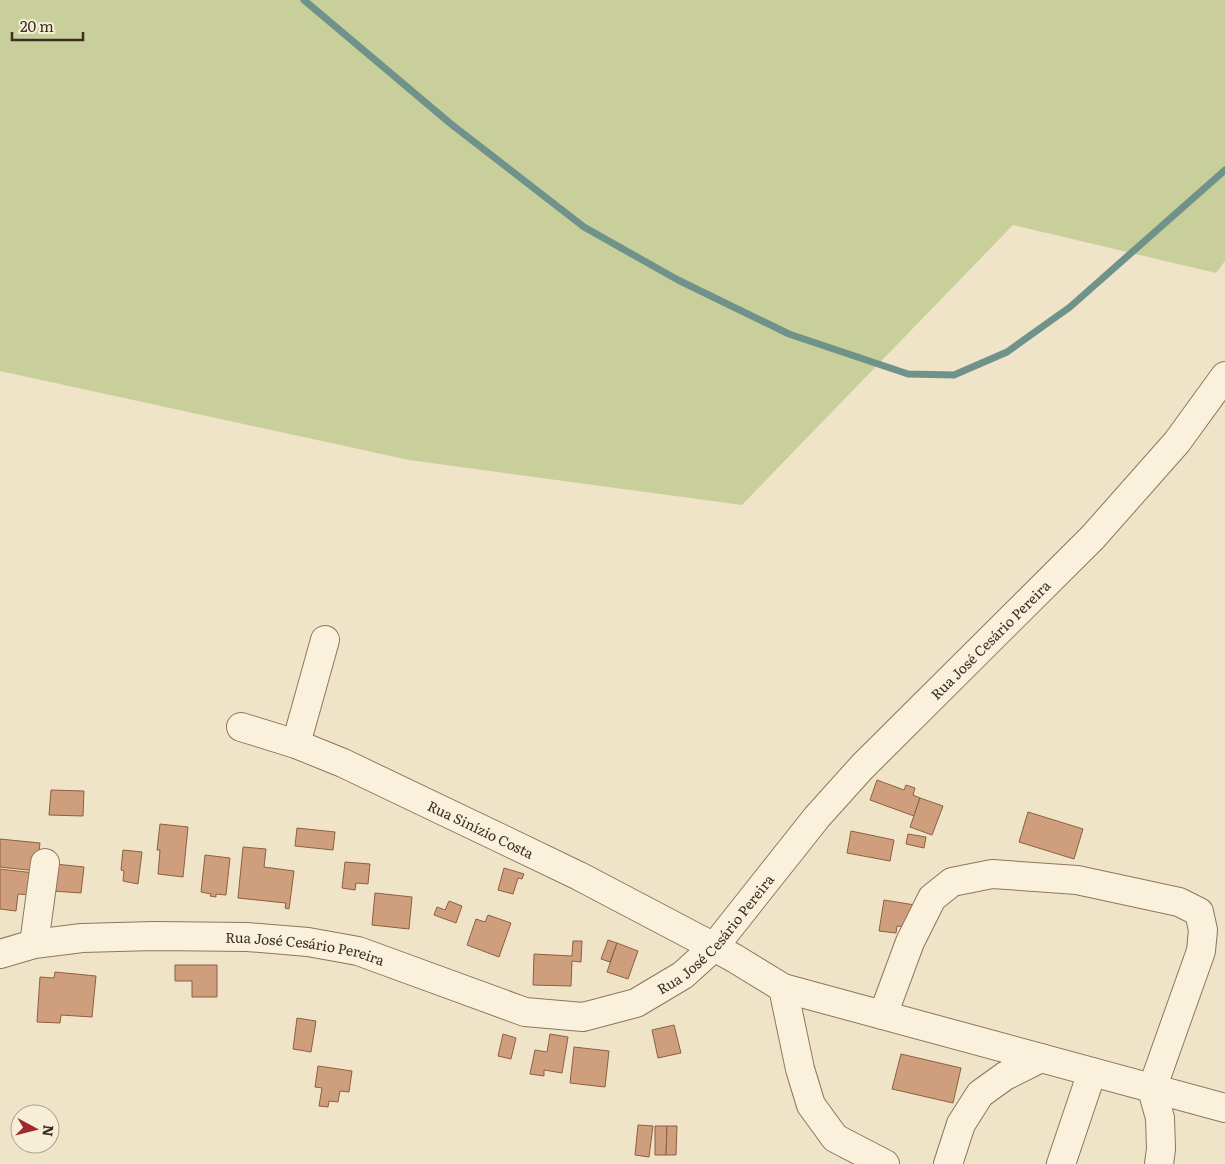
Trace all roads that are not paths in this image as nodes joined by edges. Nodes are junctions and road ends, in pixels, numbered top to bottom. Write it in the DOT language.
graph roads {
  1 [pos="1225,376"];
  2 [pos="325,640"];
  3 [pos="241,727"];
  4 [pos="296,744"];
  5 [pos="45,863"];
  6 [pos="34,944"];
  7 [pos="714,947"];
  8 [pos="0,954"];
  9 [pos="782,988"];
  10 [pos="883,1015"];
  11 [pos="1041,1058"];
  12 [pos="1092,1072"];
  13 [pos="1152,1089"];
  14 [pos="1225,1108"];
  15 [pos="885,1164"];
  16 [pos="948,1164"];
  17 [pos="1060,1164"];
  18 [pos="1159,1164"];
  1 -- 7 [label="street, Rua José Cesário Pereira"];
  2 -- 4 [label="street"];
  3 -- 4 [label="street, Rua Sinízio Costa"];
  4 -- 7 [label="street, Rua Sinízio Costa"];
  5 -- 6 [label="street"];
  6 -- 7 [label="street, Rua José Cesário Pereira"];
  6 -- 8 [label="street, Rua José Cesário Pereira"];
  7 -- 9 [label="street, Rua Sinízio Costa"];
  9 -- 10 [label="street, Rua Sinízio Costa"];
  9 -- 15 [label="street"];
  10 -- 11 [label="street, Rua Sinízio Costa"];
  10 -- 13 [label="street"];
  11 -- 12 [label="street, Rua Sinízio Costa"];
  11 -- 16 [label="street"];
  12 -- 13 [label="street, Rua Sinízio Costa"];
  12 -- 17 [label="street"];
  13 -- 14 [label="street, Rua Sinízio Costa"];
  13 -- 18 [label="street"];
}
